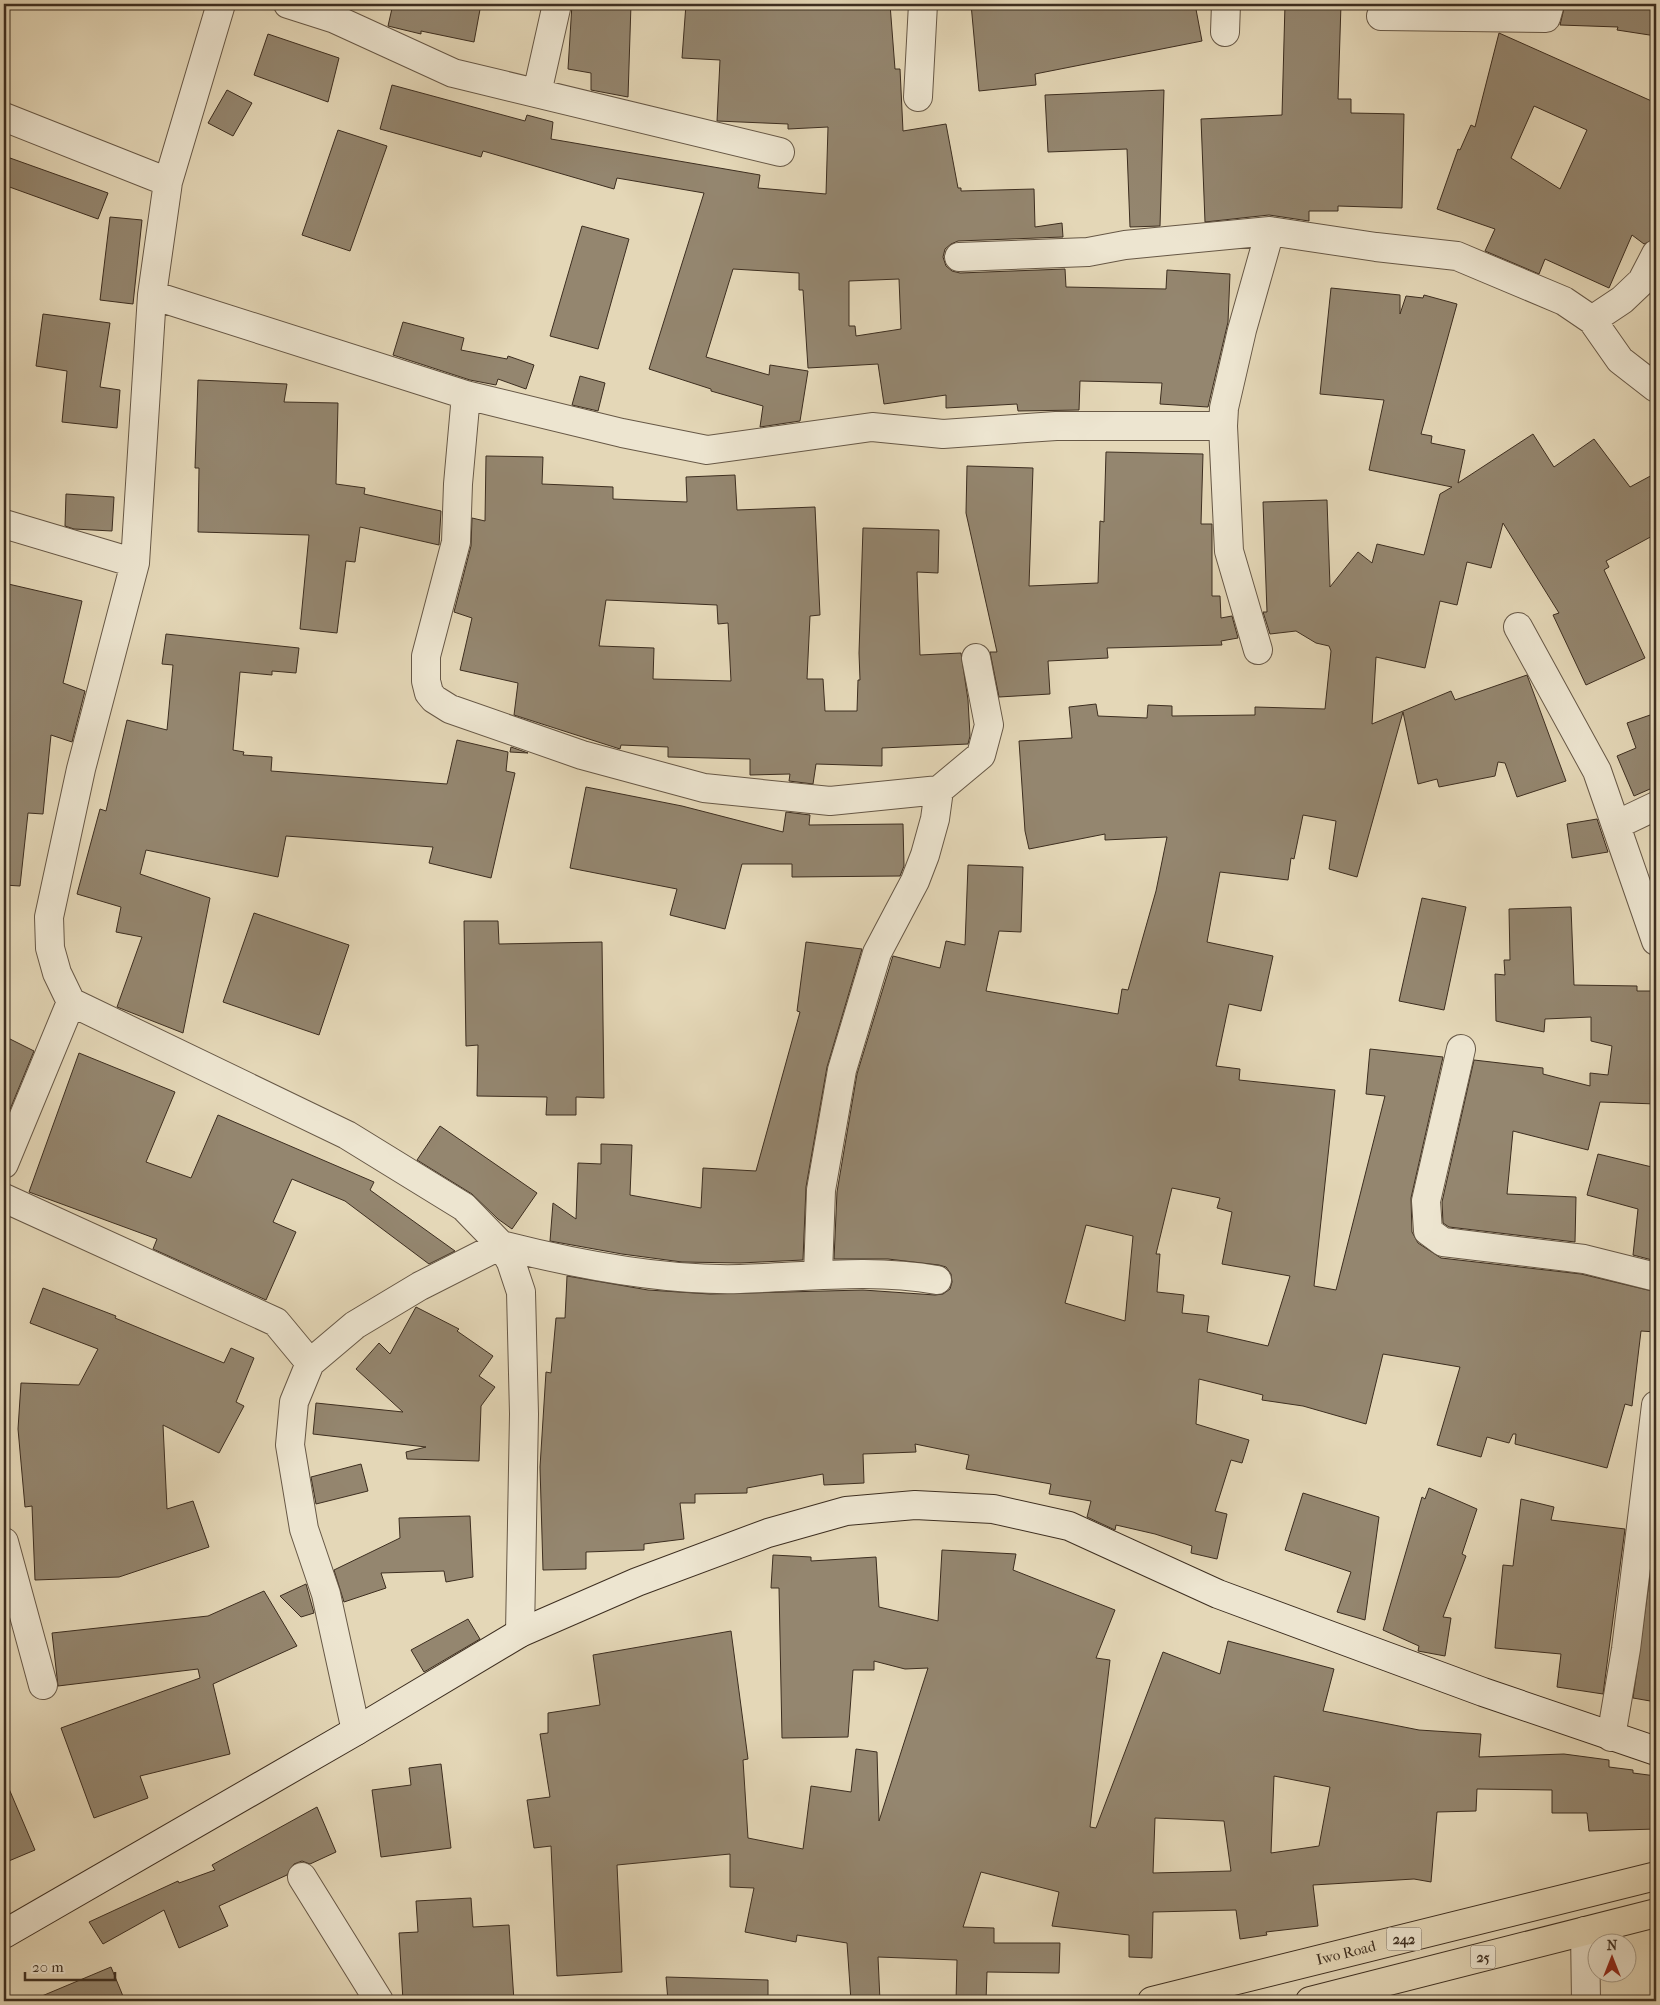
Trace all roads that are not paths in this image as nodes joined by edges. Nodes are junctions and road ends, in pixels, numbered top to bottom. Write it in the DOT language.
graph roads {
  1 [pos="221,4"];
  2 [pos="288,4"];
  3 [pos="557,4"];
  4 [pos="923,4"];
  5 [pos="1226,4"];
  6 [pos="1550,4"];
  7 [pos="1381,16"];
  8 [pos="1225,32"];
  9 [pos="538,93"];
  10 [pos="918,97"];
  11 [pos="4,117"];
  12 [pos="780,152"];
  13 [pos="168,182"];
  14 [pos="1270,230"];
  15 [pos="1656,254"];
  16 [pos="959,257"];
  17 [pos="152,295"];
  18 [pos="1592,320"];
  19 [pos="1656,388"];
  20 [pos="466,395"];
  21 [pos="1223,426"];
  22 [pos="4,524"];
  23 [pos="135,563"];
  24 [pos="1518,627"];
  25 [pos="1258,650"];
  26 [pos="976,658"];
  27 [pos="938,790"];
  28 [pos="1656,806"];
  29 [pos="1616,825"];
  30 [pos="1656,941"];
  31 [pos="71,1002"];
  32 [pos="1461,1049"];
  33 [pos="5,1159"];
  34 [pos="4,1198"];
  35 [pos="501,1244"];
  36 [pos="818,1274"];
  37 [pos="1656,1277"];
  38 [pos="937,1280"];
  39 [pos="310,1363"];
  40 [pos="1656,1405"];
  41 [pos="4,1542"];
  42 [pos="520,1633"];
  43 [pos="43,1685"];
  44 [pos="356,1731"];
  45 [pos="1611,1737"];
  46 [pos="1656,1751"];
  47 [pos="1656,1876"];
  48 [pos="302,1877"];
  49 [pos="1656,1913"];
  50 [pos="1585,1931"];
  51 [pos="4,1934"];
  52 [pos="379,2001"];
  53 [pos="1152,2001"];
  54 [pos="1310,2001"];
  55 [pos="1586,2001"];
  1 -- 13 [label="street"];
  2 -- 9 [label="street"];
  3 -- 9 [label="street"];
  4 -- 10 [label="street"];
  5 -- 8 [label="street"];
  6 -- 7 [label="street"];
  9 -- 12 [label="street"];
  11 -- 13 [label="street"];
  13 -- 17 [label="street"];
  14 -- 16 [label="street"];
  14 -- 18 [label="street"];
  14 -- 21 [label="street"];
  15 -- 18 [label="street"];
  17 -- 20 [label="street"];
  17 -- 23 [label="street"];
  18 -- 19 [label="street"];
  20 -- 21 [label="street"];
  20 -- 27 [label="street"];
  21 -- 25 [label="street"];
  22 -- 23 [label="street"];
  23 -- 31 [label="street"];
  24 -- 29 [label="street"];
  26 -- 27 [label="street"];
  27 -- 36 [label="street"];
  28 -- 29 [label="street"];
  29 -- 30 [label="street"];
  31 -- 33 [label="street"];
  31 -- 35 [label="street"];
  32 -- 37 [label="street"];
  34 -- 39 [label="street"];
  35 -- 36 [label="street"];
  35 -- 39 [label="street"];
  35 -- 42 [label="street"];
  36 -- 38 [label="street"];
  39 -- 44 [label="street"];
  40 -- 45 [label="street"];
  41 -- 43 [label="street"];
  42 -- 44 [label="street"];
  42 -- 45 [label="street"];
  44 -- 51 [label="street"];
  45 -- 46 [label="street"];
  47 -- 53 [label="main road, Iwo Road / 242"];
  48 -- 52 [label="street"];
  49 -- 50 [label="main road, 25"];
  50 -- 54 [label="main road, 25"];
  50 -- 55 [label="street"];
}
